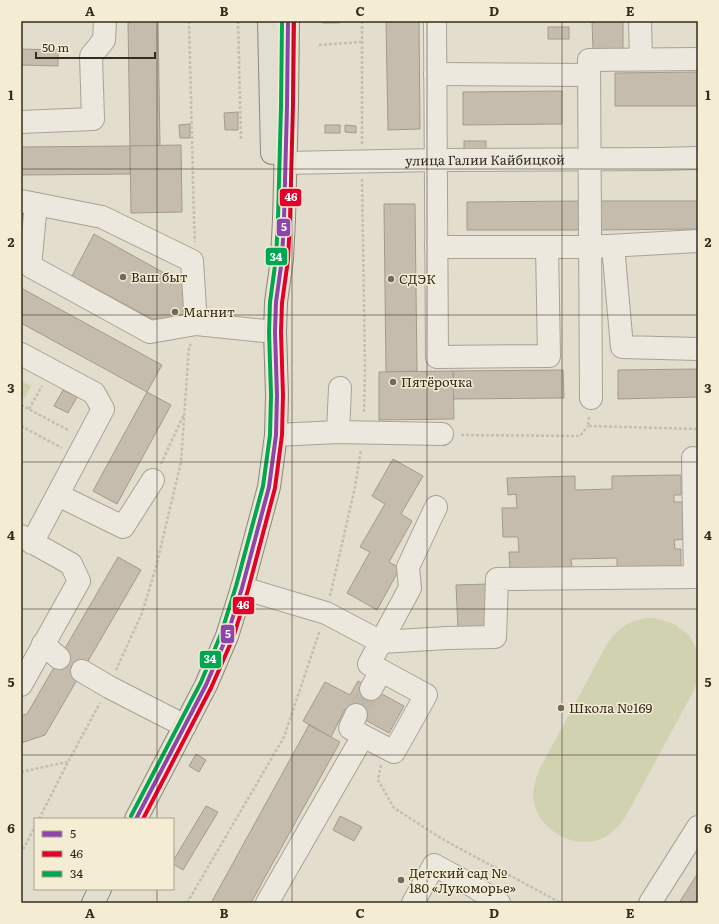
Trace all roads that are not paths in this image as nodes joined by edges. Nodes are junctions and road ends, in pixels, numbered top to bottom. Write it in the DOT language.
graph roads {
  1 [pos="105,21"];
  2 [pos="269,21"];
  3 [pos="288,21"];
  4 [pos="435,21"];
  5 [pos="640,21"];
  6 [pos="641,59"];
  7 [pos="698,59"];
  8 [pos="435,74"];
  9 [pos="589,75"];
  10 [pos="21,122"];
  11 [pos="698,158"];
  12 [pos="589,159"];
  13 [pos="436,160"];
  14 [pos="279,164"];
  15 [pos="27,206"];
  16 [pos="698,241"];
  17 [pos="613,246"];
  18 [pos="547,247"];
  19 [pos="590,247"];
  20 [pos="436,248"];
  21 [pos="198,325"];
  22 [pos="275,332"];
  23 [pos="698,349"];
  24 [pos="21,354"];
  25 [pos="340,388"];
  26 [pos="591,398"];
  27 [pos="338,432"];
  28 [pos="442,434"];
  29 [pos="276,435"];
  30 [pos="693,458"];
  31 [pos="153,480"];
  32 [pos="58,495"];
  33 [pos="436,507"];
  34 [pos="27,539"];
  35 [pos="242,588"];
  36 [pos="381,642"];
  37 [pos="82,672"];
  38 [pos="21,685"];
  39 [pos="185,726"];
  40 [pos="137,818"];
  41 [pos="698,827"];
  42 [pos="100,890"];
  43 [pos="93,903"];
  44 [pos="267,903"];
  45 [pos="413,903"];
  46 [pos="499,903"];
  47 [pos="650,903"];
  1 -- 10 [label="street"];
  2 -- 14 [label="main road"];
  3 -- 14 [label="main road"];
  4 -- 8 [label="street"];
  5 -- 6 [label="street"];
  6 -- 7 [label="street"];
  6 -- 9 [label="street"];
  8 -- 9 [label="street"];
  8 -- 13 [label="street"];
  9 -- 12 [label="street"];
  11 -- 12 [label="street, улица Галии Кайбицкой"];
  12 -- 13 [label="street, улица Галии Кайбицкой"];
  12 -- 19 [label="street"];
  13 -- 14 [label="street, улица Галии Кайбицкой"];
  13 -- 20 [label="street"];
  14 -- 22 [label="main road"];
  15 -- 21 [label="street"];
  15 -- 21 [label="street"];
  16 -- 17 [label="street"];
  17 -- 19 [label="street"];
  17 -- 23 [label="street"];
  18 -- 19 [label="street"];
  18 -- 20 [label="street"];
  18 -- 20 [label="street"];
  19 -- 26 [label="street"];
  21 -- 22 [label="street"];
  22 -- 29 [label="main road"];
  24 -- 32 [label="street"];
  25 -- 27 [label="street"];
  27 -- 28 [label="street"];
  27 -- 29 [label="street"];
  29 -- 35 [label="main road"];
  30 -- 36 [label="street"];
  31 -- 32 [label="street"];
  32 -- 34 [label="street"];
  33 -- 36 [label="street"];
  34 -- 38 [label="street"];
  35 -- 36 [label="street"];
  35 -- 39 [label="main road"];
  36 -- 44 [label="street"];
  37 -- 39 [label="street"];
  39 -- 40 [label="main road"];
  41 -- 47 [label="street"];
  42 -- 43 [label="main road"];
  45 -- 46 [label="street"];
}
